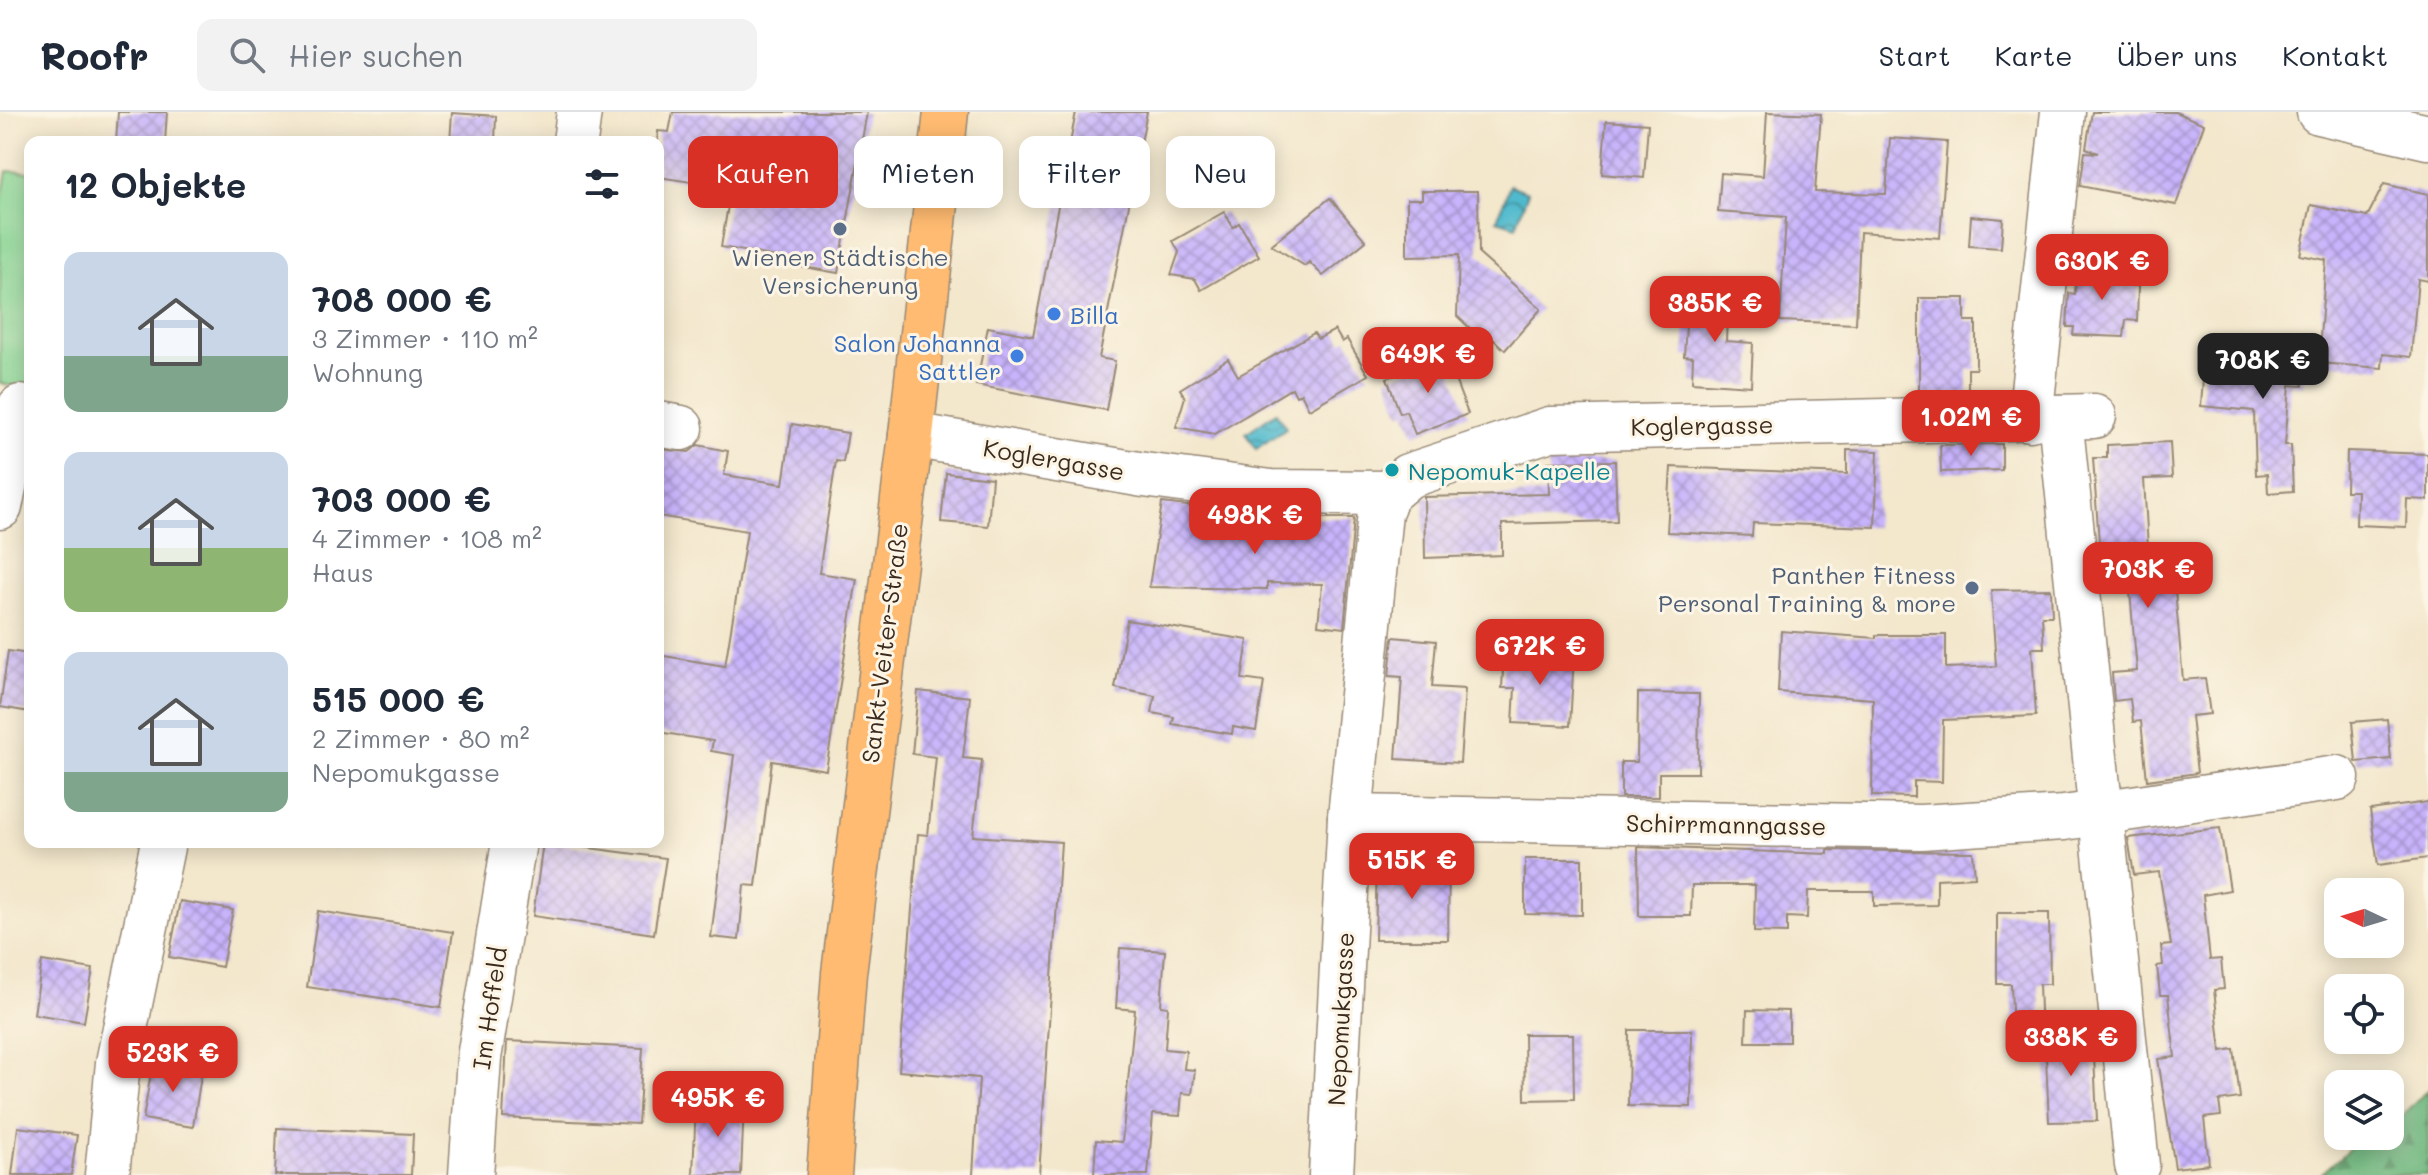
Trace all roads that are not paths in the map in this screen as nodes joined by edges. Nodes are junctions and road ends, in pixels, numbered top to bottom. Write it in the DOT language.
graph roads {
  1 [pos="579,112"];
  2 [pos="946,112"];
  3 [pos="2063,112"];
  4 [pos="2319,112"];
  5 [pos="576,136"];
  6 [pos="2428,137"];
  7 [pos="17,406"];
  8 [pos="2061,417"];
  9 [pos="911,435"];
  10 [pos="1388,493"];
  11 [pos="0,507"];
  12 [pos="2337,778"];
  13 [pos="2100,812"];
  14 [pos="1350,817"];
  15 [pos="162,848"];
  16 [pos="513,848"];
  17 [pos="2137,1165"];
  18 [pos="107,1175"];
  19 [pos="471,1175"];
  20 [pos="829,1175"];
  21 [pos="1331,1175"];
  1 -- 5 [label="street"];
  2 -- 9 [label="main road, Sankt-Veiter-Straße"];
  3 -- 8 [label="street"];
  4 -- 6 [label="street"];
  7 -- 11 [label="street"];
  8 -- 10 [label="street, Koglergasse"];
  8 -- 13 [label="street"];
  9 -- 10 [label="street, Koglergasse"];
  9 -- 20 [label="main road, Sankt-Veiter-Straße"];
  10 -- 14 [label="street, Nepomukgasse"];
  12 -- 13 [label="street, Schirrmanngasse"];
  13 -- 14 [label="street, Schirrmanngasse"];
  13 -- 17 [label="street"];
  14 -- 21 [label="street, Nepomukgasse"];
  15 -- 18 [label="street"];
  16 -- 19 [label="street, Im Hoffeld"];
}
